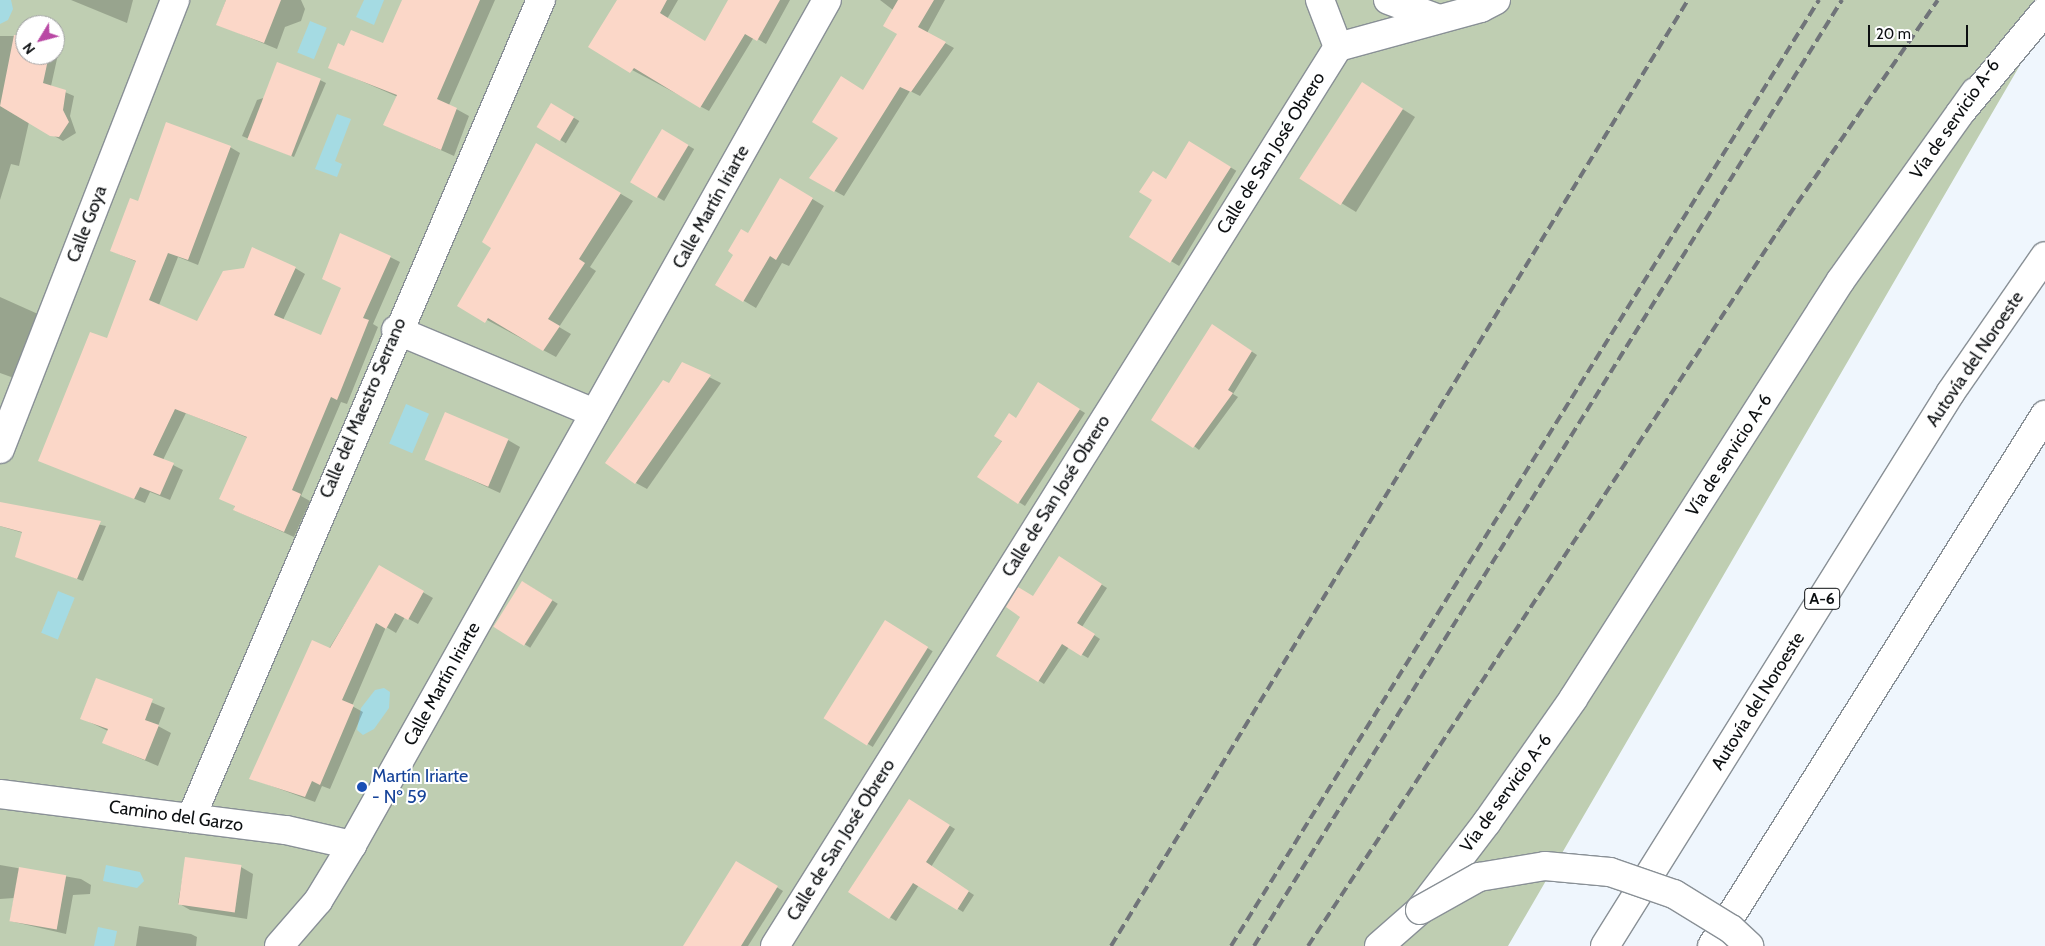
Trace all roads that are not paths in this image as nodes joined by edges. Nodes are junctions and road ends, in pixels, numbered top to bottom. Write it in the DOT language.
graph roads {
  1 [pos="175,0"];
  2 [pos="541,0"];
  3 [pos="827,0"];
  4 [pos="1320,0"];
  5 [pos="1388,0"];
  6 [pos="1496,0"];
  7 [pos="2038,0"];
  8 [pos="2045,11"];
  9 [pos="1438,19"];
  10 [pos="1338,47"];
  11 [pos="1960,112"];
  12 [pos="2045,256"];
  13 [pos="396,330"];
  14 [pos="594,414"];
  15 [pos="2045,415"];
  16 [pos="0,449"];
  17 [pos="0,794"];
  18 [pos="191,818"];
  19 [pos="352,845"];
  20 [pos="1420,910"];
  21 [pos="279,946"];
  22 [pos="775,946"];
  23 [pos="1379,946"];
  24 [pos="1605,946"];
  25 [pos="1712,946"];
  26 [pos="1749,946"];
  1 -- 16 [label="main road, Calle Goya"];
  2 -- 13 [label="main road, Calle del Maestro Serrano"];
  3 -- 14 [label="main road, Calle Martín Iriarte"];
  4 -- 10 [label="main road"];
  5 -- 9 [label="main road"];
  6 -- 9 [label="main road"];
  7 -- 11 [label="main road, Vía de servicio A-6"];
  8 -- 11 [label="main road"];
  9 -- 10 [label="main road"];
  10 -- 22 [label="main road, Calle de San José Obrero"];
  11 -- 20 [label="main road, Vía de servicio A-6"];
  12 -- 24 [label="main road, Autovía del Noroeste / A-6"];
  13 -- 14 [label="main road"];
  13 -- 18 [label="main road, Calle del Maestro Serrano"];
  14 -- 19 [label="main road, Calle Martín Iriarte"];
  15 -- 25 [label="main road"];
  17 -- 18 [label="main road, Camino del Garzo"];
  18 -- 19 [label="main road, Camino del Garzo"];
  19 -- 21 [label="main road, Calle Martín Iriarte"];
  20 -- 23 [label="main road"];
  20 -- 26 [label="main road, bridge"];
}
